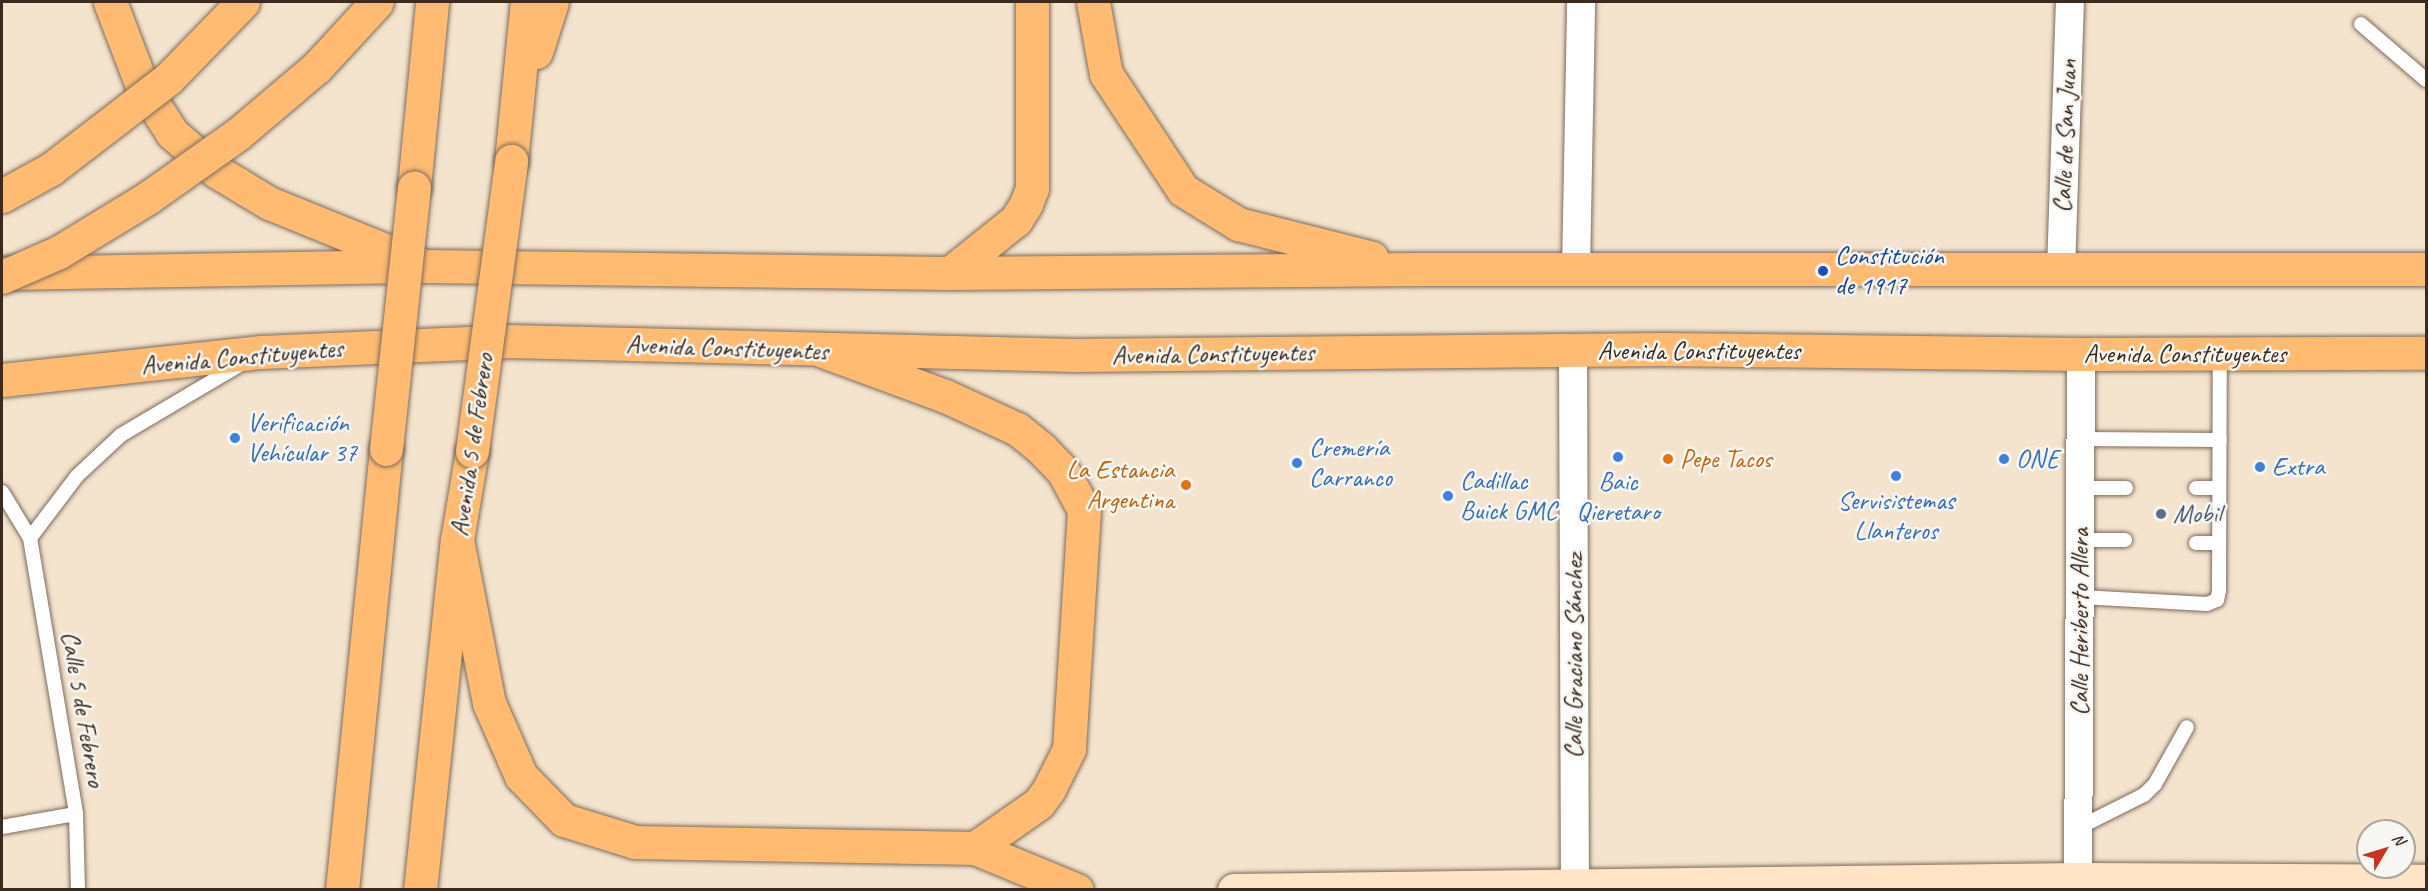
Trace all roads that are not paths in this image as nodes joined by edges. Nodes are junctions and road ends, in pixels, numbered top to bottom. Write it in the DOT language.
graph roads {
  1 [pos="110,2"];
  2 [pos="243,2"];
  3 [pos="377,2"];
  4 [pos="432,2"];
  5 [pos="527,2"];
  6 [pos="552,2"];
  7 [pos="1032,2"];
  8 [pos="1093,2"];
  9 [pos="1581,2"];
  10 [pos="2070,2"];
  11 [pos="2361,24"];
  12 [pos="2427,80"];
  13 [pos="518,108"];
  14 [pos="2,196"];
  15 [pos="424,266"];
  16 [pos="1418,269"];
  17 [pos="2427,269"];
  18 [pos="1576,270"];
  19 [pos="2061,271"];
  20 [pos="2,273"];
  21 [pos="950,273"];
  22 [pos="2,277"];
  23 [pos="1573,350"];
  24 [pos="823,351"];
  25 [pos="261,352"];
  26 [pos="2220,353"];
  27 [pos="2427,353"];
  28 [pos="2081,354"];
  29 [pos="2,380"];
  30 [pos="2080,439"];
  31 [pos="2220,440"];
  32 [pos="2126,488"];
  33 [pos="2196,488"];
  34 [pos="2219,488"];
  35 [pos="2080,489"];
  36 [pos="2,492"];
  37 [pos="30,538"];
  38 [pos="457,540"];
  39 [pos="2081,540"];
  40 [pos="2125,540"];
  41 [pos="2196,543"];
  42 [pos="2218,543"];
  43 [pos="2081,597"];
  44 [pos="2187,727"];
  45 [pos="76,814"];
  46 [pos="2,827"];
  47 [pos="2078,828"];
  48 [pos="975,848"];
  49 [pos="2427,881"];
  50 [pos="2078,884"];
  51 [pos="1575,887"];
  52 [pos="78,890"];
  53 [pos="342,890"];
  54 [pos="420,890"];
  55 [pos="1077,890"];
  56 [pos="1234,890"];
  1 -- 15 [label="main road"];
  2 -- 14 [label="main road, bridge"];
  3 -- 22 [label="main road, bridge"];
  4 -- 53 [label="main road, bridge"];
  5 -- 13 [label="main road, Avenida 5 de Febrero"];
  6 -- 13 [label="main road"];
  7 -- 21 [label="main road"];
  8 -- 16 [label="main road"];
  9 -- 18 [label="street"];
  10 -- 19 [label="street, Calle de San Juan"];
  11 -- 12 [label="lane"];
  13 -- 38 [label="main road, Avenida 5 de Febrero, bridge"];
  15 -- 20 [label="main road"];
  15 -- 21 [label="main road"];
  16 -- 18 [label="main road"];
  16 -- 21 [label="main road"];
  17 -- 19 [label="main road"];
  18 -- 19 [label="main road"];
  23 -- 24 [label="main road, Avenida Constituyentes"];
  23 -- 28 [label="main road, Avenida Constituyentes"];
  23 -- 51 [label="street, Calle Graciano Sánchez"];
  24 -- 25 [label="main road, Avenida Constituyentes"];
  24 -- 48 [label="main road"];
  25 -- 29 [label="main road, Avenida Constituyentes"];
  25 -- 37 [label="lane"];
  26 -- 27 [label="main road, Avenida Constituyentes"];
  26 -- 28 [label="main road, Avenida Constituyentes"];
  26 -- 31 [label="lane"];
  28 -- 30 [label="street, Calle Heriberto Allera"];
  30 -- 31 [label="lane"];
  30 -- 35 [label="street, Calle Heriberto Allera"];
  31 -- 34 [label="lane"];
  32 -- 35 [label="lane"];
  33 -- 34 [label="lane"];
  34 -- 42 [label="lane"];
  35 -- 39 [label="street, Calle Heriberto Allera"];
  36 -- 37 [label="lane, Calle 5 de Febrero"];
  37 -- 45 [label="lane, Calle 5 de Febrero"];
  38 -- 48 [label="main road"];
  38 -- 54 [label="main road, Avenida 5 de Febrero"];
  39 -- 40 [label="lane"];
  39 -- 43 [label="street, Calle Heriberto Allera"];
  41 -- 42 [label="lane"];
  42 -- 43 [label="lane"];
  43 -- 47 [label="street, Calle Heriberto Allera"];
  44 -- 47 [label="lane"];
  45 -- 46 [label="lane"];
  45 -- 52 [label="lane, Calle 5 de Febrero"];
  47 -- 50 [label="street, Calle Heriberto Allera"];
  48 -- 55 [label="main road"];
  49 -- 50 [label="street"];
  50 -- 51 [label="street"];
  51 -- 56 [label="street"];
}
